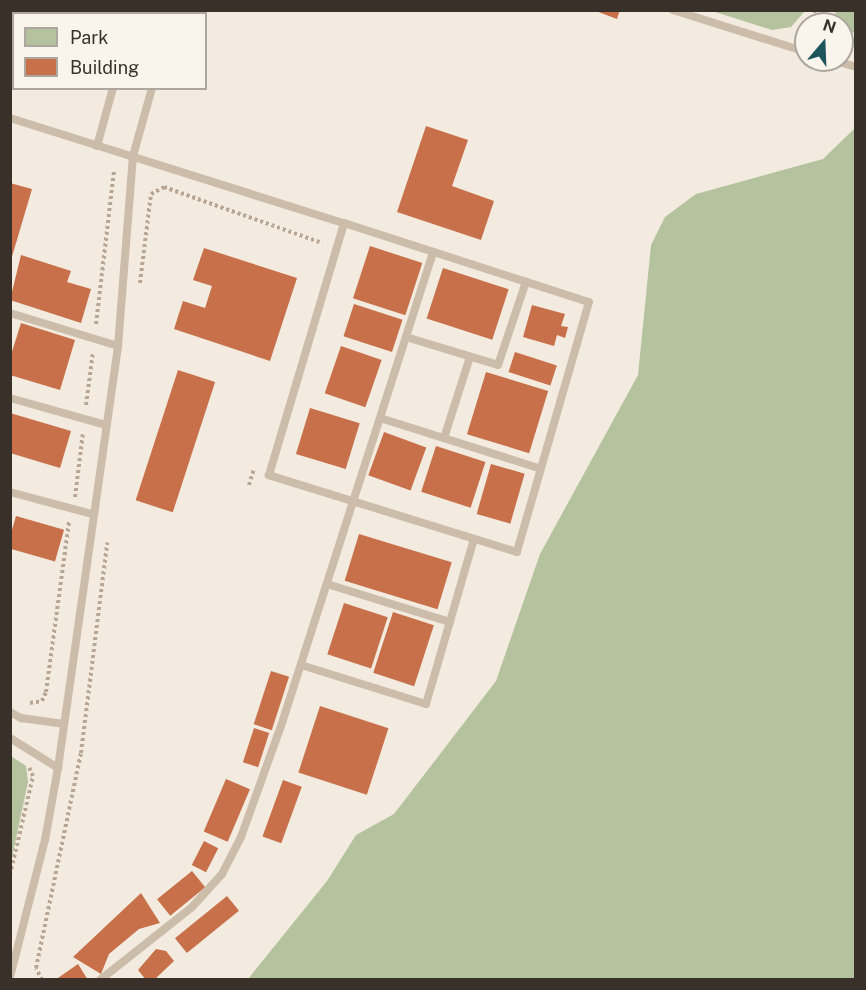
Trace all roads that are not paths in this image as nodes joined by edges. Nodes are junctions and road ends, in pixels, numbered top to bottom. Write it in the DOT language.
graph roads {
  1 [pos="673,10"];
  2 [pos="794,48"];
  3 [pos="112,90"];
  4 [pos="151,90"];
  5 [pos="10,118"];
  6 [pos="97,146"];
  7 [pos="133,156"];
  8 [pos="344,223"];
  9 [pos="433,252"];
  10 [pos="526,282"];
  11 [pos="10,313"];
  12 [pos="406,338"];
  13 [pos="118,346"];
  14 [pos="470,357"];
  15 [pos="10,398"];
  16 [pos="380,418"];
  17 [pos="106,425"];
  18 [pos="444,438"];
  19 [pos="539,468"];
  20 [pos="10,492"];
  21 [pos="353,503"];
  22 [pos="92,514"];
  23 [pos="474,539"];
  24 [pos="327,584"];
  25 [pos="450,622"];
  26 [pos="301,665"];
  27 [pos="10,712"];
  28 [pos="64,724"];
  29 [pos="10,738"];
  30 [pos="58,768"];
  31 [pos="10,977"];
  32 [pos="100,980"];
  1 -- 2 [label="lane"];
  3 -- 6 [label="lane"];
  4 -- 7 [label="lane"];
  5 -- 6 [label="lane"];
  6 -- 7 [label="lane"];
  7 -- 8 [label="lane"];
  7 -- 13 [label="lane"];
  8 -- 9 [label="lane"];
  8 -- 21 [label="lane"];
  9 -- 10 [label="lane"];
  9 -- 12 [label="lane"];
  10 -- 14 [label="lane"];
  10 -- 19 [label="lane"];
  11 -- 13 [label="lane"];
  12 -- 14 [label="lane"];
  12 -- 16 [label="lane"];
  13 -- 17 [label="lane"];
  14 -- 18 [label="lane"];
  15 -- 17 [label="lane"];
  16 -- 18 [label="lane"];
  16 -- 21 [label="lane"];
  17 -- 22 [label="lane"];
  18 -- 19 [label="lane"];
  19 -- 23 [label="lane"];
  20 -- 22 [label="lane"];
  21 -- 23 [label="lane"];
  21 -- 24 [label="lane"];
  22 -- 28 [label="lane"];
  23 -- 25 [label="lane"];
  24 -- 25 [label="lane"];
  24 -- 26 [label="lane"];
  25 -- 26 [label="lane"];
  26 -- 32 [label="lane"];
  27 -- 28 [label="lane"];
  28 -- 30 [label="lane"];
  29 -- 30 [label="lane"];
  30 -- 31 [label="lane"];
}
